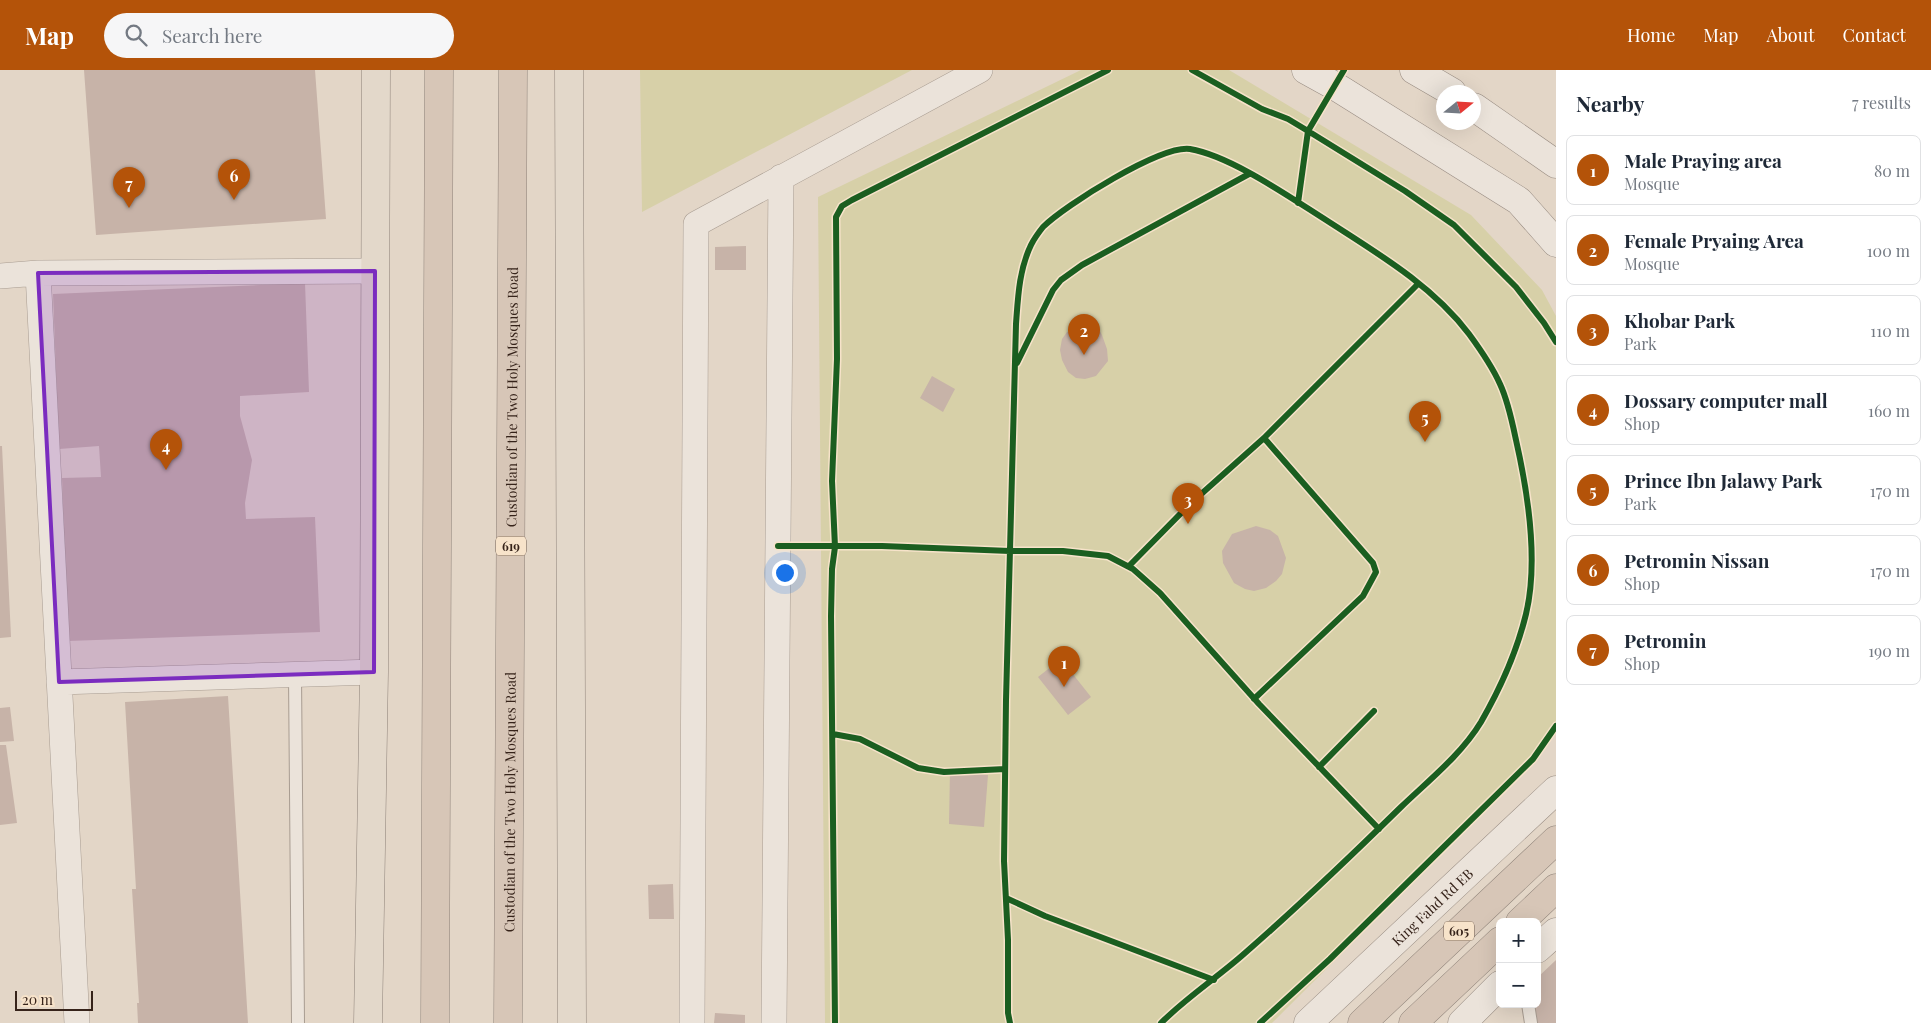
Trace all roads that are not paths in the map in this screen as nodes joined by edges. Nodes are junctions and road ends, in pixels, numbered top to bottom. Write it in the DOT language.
graph roads {
  1 [pos="376,70"];
  2 [pos="439,70"];
  3 [pos="513,70"];
  4 [pos="569,70"];
  5 [pos="980,70"];
  6 [pos="1306,70"];
  7 [pos="1414,70"];
  8 [pos="1440,85"];
  9 [pos="1481,110"];
  10 [pos="1481,111"];
  11 [pos="1556,150"];
  12 [pos="1556,164"];
  13 [pos="781,177"];
  14 [pos="1556,243"];
  15 [pos="375,271"];
  16 [pos="38,274"];
  17 [pos="0,276"];
  18 [pos="374,672"];
  19 [pos="295,675"];
  20 [pos="59,682"];
  21 [pos="1556,772"];
  22 [pos="1556,790"];
  23 [pos="1556,840"];
  24 [pos="1500,841"];
  25 [pos="1556,888"];
  26 [pos="1524,918"];
  27 [pos="1556,932"];
  28 [pos="1496,945"];
  29 [pos="1541,945"];
  30 [pos="1496,989"];
  31 [pos="1529,1008"];
  32 [pos="78,1023"];
  33 [pos="298,1023"];
  34 [pos="368,1023"];
  35 [pos="435,1023"];
  36 [pos="508,1023"];
  37 [pos="572,1023"];
  38 [pos="692,1023"];
  39 [pos="774,1023"];
  40 [pos="1308,1023"];
  41 [pos="1362,1023"];
  42 [pos="1413,1023"];
  43 [pos="1462,1023"];
  44 [pos="1531,1023"];
  1 -- 15 [label="main road"];
  2 -- 35 [label="highway"];
  3 -- 36 [label="highway, Custodian of the Two Holy Mosques Road / 619"];
  4 -- 37 [label="main road"];
  5 -- 13 [label="street"];
  6 -- 14 [label="main road"];
  7 -- 8 [label="main road"];
  9 -- 11 [label="main road"];
  10 -- 12 [label="main road"];
  13 -- 38 [label="street"];
  13 -- 39 [label="street"];
  15 -- 16 [label="street"];
  15 -- 18 [label="main road"];
  16 -- 17 [label="street"];
  16 -- 20 [label="street"];
  18 -- 19 [label="street"];
  18 -- 34 [label="main road"];
  19 -- 20 [label="street"];
  19 -- 33 [label="lane"];
  20 -- 32 [label="street"];
  21 -- 24 [label="main road"];
  22 -- 24 [label="main road, King Fahd Rd EB"];
  23 -- 41 [label="highway, 605"];
  24 -- 40 [label="main road, King Fahd Rd EB"];
  25 -- 26 [label="highway"];
  27 -- 29 [label="main road"];
  28 -- 42 [label="highway, 605"];
  30 -- 43 [label="main road"];
  31 -- 44 [label="lane"];
}
